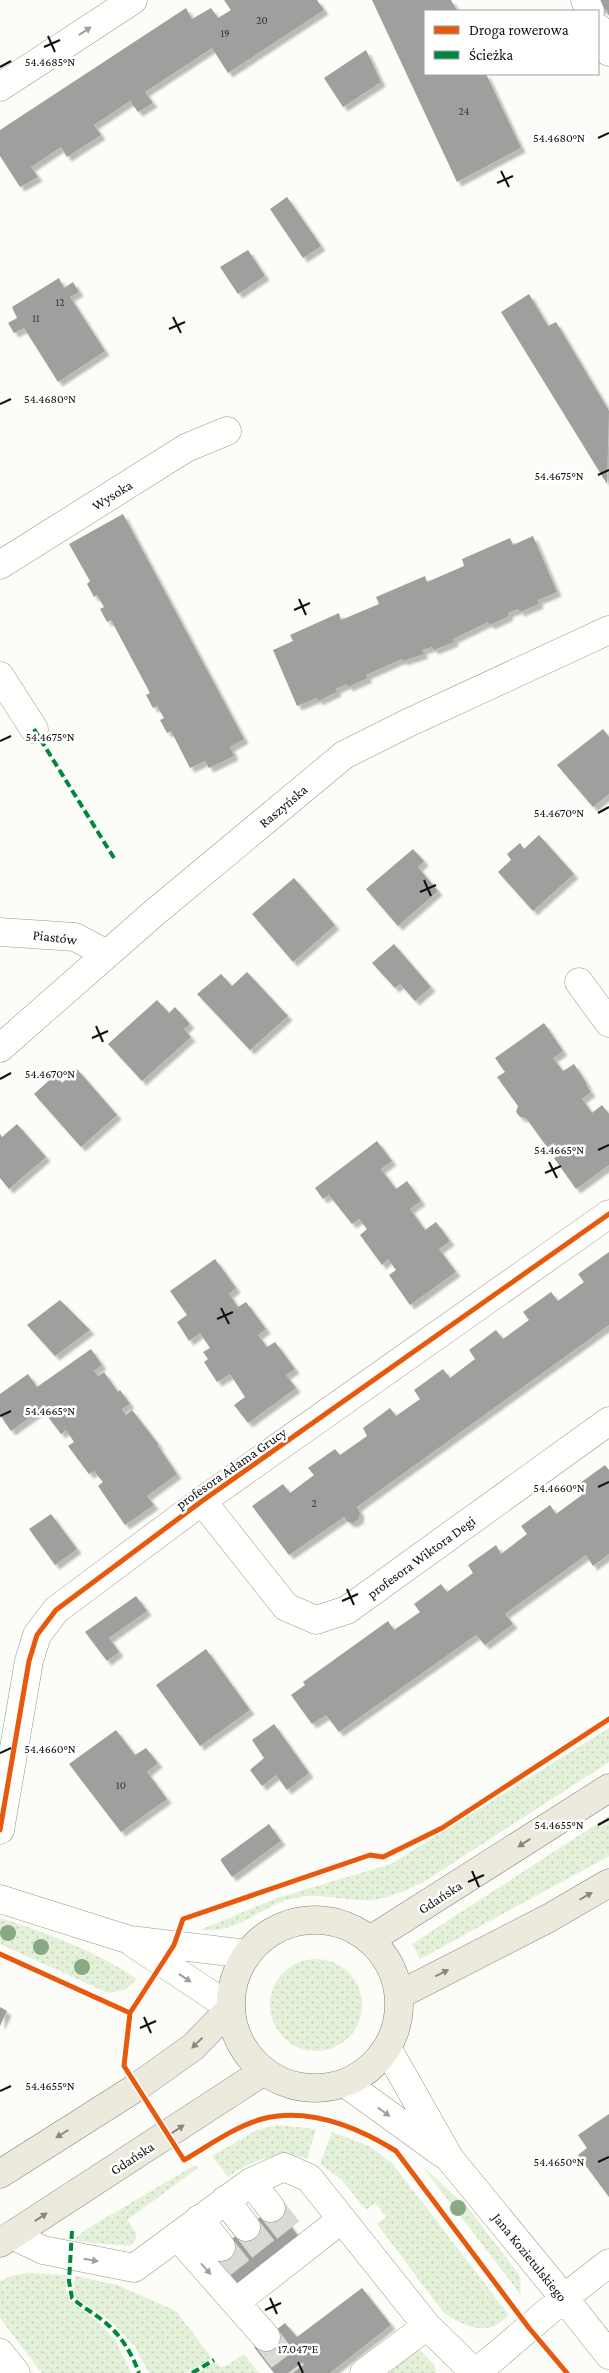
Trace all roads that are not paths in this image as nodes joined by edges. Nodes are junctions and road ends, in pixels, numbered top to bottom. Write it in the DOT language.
graph roads {
  1 [pos="133,0"];
  2 [pos="599,30"];
  3 [pos="609,52"];
  4 [pos="0,87"];
  5 [pos="226,431"];
  6 [pos="0,564"];
  7 [pos="609,630"];
  8 [pos="0,676"];
  9 [pos="34,729"];
  10 [pos="0,932"];
  11 [pos="108,954"];
  12 [pos="579,982"];
  13 [pos="609,1023"];
  14 [pos="0,1048"];
  15 [pos="609,1214"];
  16 [pos="609,1421"];
  17 [pos="202,1501"];
  18 [pos="609,1788"];
  19 [pos="0,1830"];
  20 [pos="609,1883"];
  21 [pos="0,1899"];
  22 [pos="130,1940"];
  23 [pos="370,1940"];
  24 [pos="247,1954"];
  25 [pos="399,1995"];
  26 [pos="231,2008"];
  27 [pos="387,2048"];
  28 [pos="264,2071"];
  29 [pos="344,2083"];
  30 [pos="450,2159"];
  31 [pos="0,2174"];
  32 [pos="251,2182"];
  33 [pos="225,2200"];
  34 [pos="271,2208"];
  35 [pos="199,2219"];
  36 [pos="342,2219"];
  37 [pos="246,2227"];
  38 [pos="176,2236"];
  39 [pos="6,2239"];
  40 [pos="221,2247"];
  41 [pos="609,2263"];
  42 [pos="245,2290"];
  43 [pos="564,2298"];
  44 [pos="427,2326"];
  45 [pos="266,2337"];
  46 [pos="0,2353"];
  47 [pos="609,2355"];
  48 [pos="16,2373"];
  49 [pos="364,2373"];
  50 [pos="476,2373"];
  4 -- 1 [label="street, one-way"];
  2 -- 3 [label="street"];
  5 -- 6 [label="street, Wysoka"];
  7 -- 11 [label="street, Raszyńska"];
  8 -- 9 [label="street"];
  10 -- 11 [label="street, Piastów"];
  11 -- 14 [label="street, Raszyńska"];
  12 -- 13 [label="street"];
  15 -- 17 [label="street, profesora Adama Grucy"];
  16 -- 17 [label="street, profesora Wiktora Degi"];
  17 -- 19 [label="street, profesora Adama Grucy"];
  18 -- 23 [label="main road, Gdańska, one-way"];
  25 -- 20 [label="main road, one-way"];
  21 -- 22 [label="street"];
  22 -- 24 [label="street"];
  22 -- 26 [label="street, one-way"];
  23 -- 24 [label="main road"];
  23 -- 25 [label="main road"];
  24 -- 26 [label="main road"];
  25 -- 27 [label="main road"];
  26 -- 28 [label="main road"];
  26 -- 31 [label="main road, one-way"];
  27 -- 29 [label="main road"];
  27 -- 30 [label="street, Jana Kozietulskiego"];
  28 -- 29 [label="main road"];
  39 -- 28 [label="main road, Gdańska, one-way"];
  29 -- 30 [label="street, Jana Kozietulskiego, one-way"];
  30 -- 43 [label="street, Jana Kozietulskiego"];
  32 -- 33 [label="street"];
  32 -- 34 [label="street"];
  32 -- 36 [label="street"];
  33 -- 35 [label="street"];
  33 -- 37 [label="street"];
  35 -- 38 [label="street"];
  35 -- 40 [label="street"];
  36 -- 42 [label="street"];
  36 -- 44 [label="street"];
  39 -- 38 [label="street, one-way"];
  38 -- 42 [label="street, one-way"];
  41 -- 43 [label="street"];
  42 -- 45 [label="street"];
  43 -- 47 [label="street, Jana Kozietulskiego"];
  43 -- 50 [label="street"];
  44 -- 49 [label="street"];
  44 -- 50 [label="street"];
  46 -- 48 [label="street"];
}
